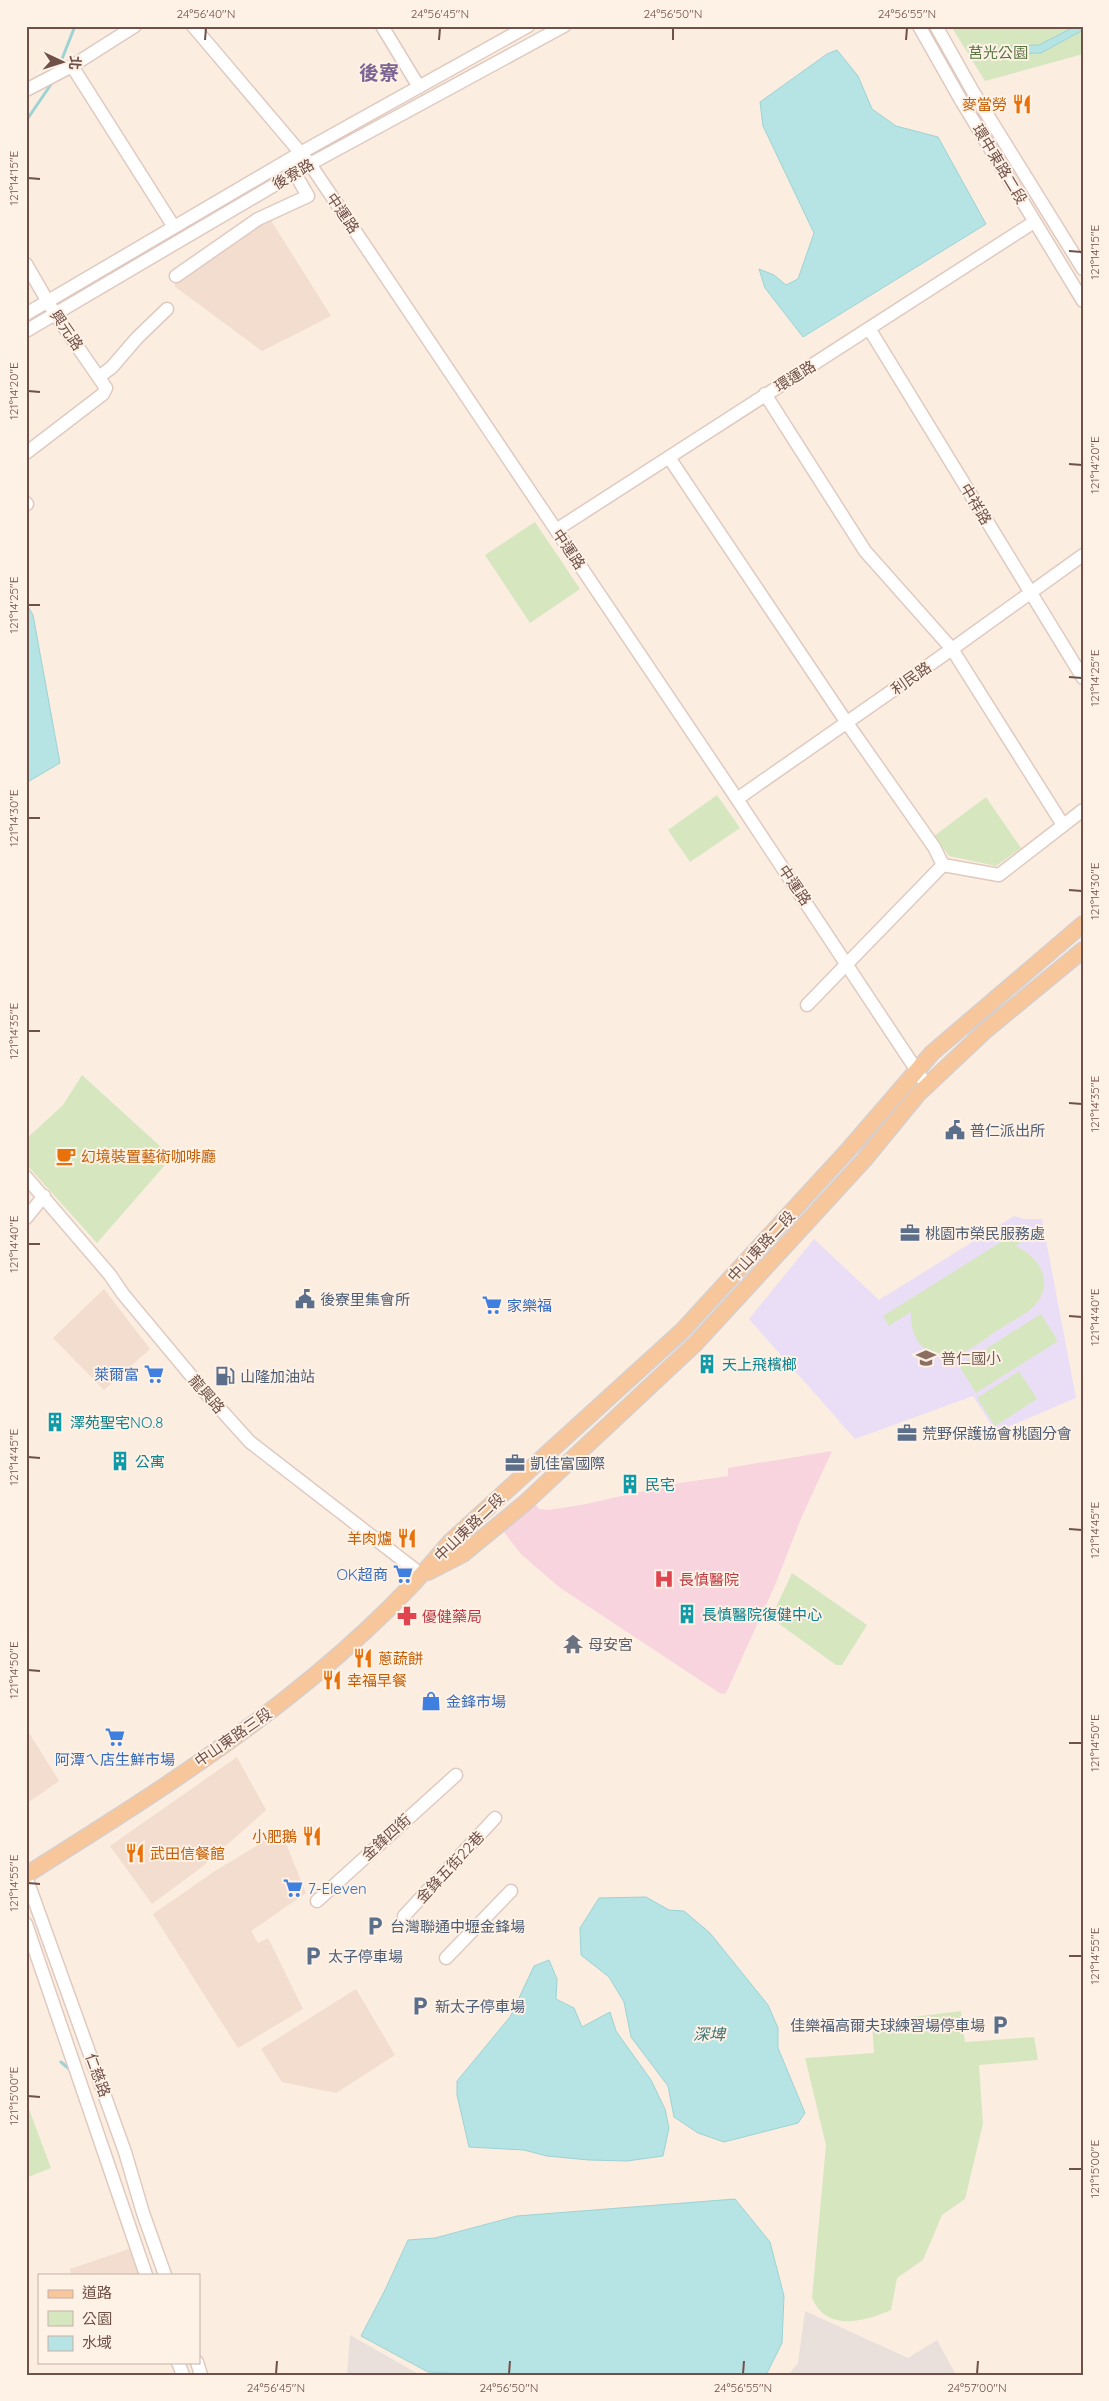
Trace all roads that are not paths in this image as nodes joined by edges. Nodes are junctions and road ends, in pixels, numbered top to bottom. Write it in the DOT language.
graph roads {
  1 [pos="135,26"];
  2 [pos="193,26"];
  3 [pos="382,26"];
  4 [pos="528,26"];
  5 [pos="564,26"];
  6 [pos="919,26"];
  7 [pos="936,26"];
  8 [pos="72,66"];
  9 [pos="419,87"];
  10 [pos="26,90"];
  11 [pos="302,152"];
  12 [pos="287,160"];
  13 [pos="310,164"];
  14 [pos="294,173"];
  15 [pos="1034,222"];
  16 [pos="174,227"];
  17 [pos="26,264"];
  18 [pos="1083,269"];
  19 [pos="176,276"];
  20 [pos="49,301"];
  21 [pos="1083,301"];
  22 [pos="166,309"];
  23 [pos="26,314"];
  24 [pos="56,314"];
  25 [pos="870,330"];
  26 [pos="26,331"];
  27 [pos="99,377"];
  28 [pos="766,394"];
  29 [pos="26,453"];
  30 [pos="670,458"];
  31 [pos="556,530"];
  32 [pos="1083,555"];
  33 [pos="1031,593"];
  34 [pos="952,649"];
  35 [pos="1083,678"];
  36 [pos="847,723"];
  37 [pos="737,799"];
  38 [pos="1083,810"];
  39 [pos="1063,825"];
  40 [pos="942,865"];
  41 [pos="1083,924"];
  42 [pos="1083,950"];
  43 [pos="846,962"];
  44 [pos="807,1005"];
  45 [pos="916,1070"];
  46 [pos="927,1086"];
  47 [pos="26,1177"];
  48 [pos="44,1196"];
  49 [pos="26,1218"];
  50 [pos="422,1575"];
  51 [pos="456,1775"];
  52 [pos="496,1818"];
  53 [pos="26,1876"];
  54 [pos="511,1891"];
  55 [pos="317,1901"];
  56 [pos="404,1916"];
  57 [pos="26,1924"];
  58 [pos="446,1958"];
  59 [pos="87,2045"];
  60 [pos="70,2053"];
  61 [pos="146,2274"];
  62 [pos="165,2274"];
  1 -- 8 [label="street"];
  2 -- 11 [label="street, 中運路"];
  3 -- 9 [label="street"];
  4 -- 9 [label="street, 後寮路"];
  5 -- 13 [label="street, 後寮路"];
  6 -- 15 [label="street, 環中東路二段"];
  7 -- 18 [label="street, 環中東路二段"];
  8 -- 10 [label="street"];
  8 -- 16 [label="street"];
  9 -- 11 [label="street, 後寮路"];
  11 -- 12 [label="street, 後寮路"];
  11 -- 13 [label="street, 中運路"];
  12 -- 14 [label="street"];
  12 -- 16 [label="street, 後寮路"];
  13 -- 14 [label="street, 後寮路"];
  13 -- 31 [label="street, 中運路"];
  14 -- 19 [label="street"];
  14 -- 24 [label="street, 後寮路"];
  15 -- 21 [label="street, 環中東路二段"];
  15 -- 25 [label="street, 環運路"];
  16 -- 20 [label="street, 後寮路"];
  17 -- 20 [label="street, 興元路"];
  20 -- 23 [label="street, 後寮路"];
  20 -- 24 [label="street, 興元路"];
  22 -- 27 [label="street"];
  24 -- 26 [label="street, 後寮路"];
  24 -- 27 [label="street, 興元路"];
  25 -- 28 [label="street, 環運路"];
  25 -- 33 [label="street, 中祥路"];
  27 -- 29 [label="street, 興元路"];
  28 -- 30 [label="street, 環運路"];
  28 -- 34 [label="street"];
  30 -- 31 [label="street, 環運路"];
  30 -- 36 [label="street"];
  31 -- 37 [label="street, 中運路"];
  32 -- 33 [label="street, 利民路"];
  33 -- 34 [label="street, 利民路"];
  33 -- 35 [label="street, 中祥路"];
  34 -- 36 [label="street, 利民路"];
  34 -- 39 [label="street"];
  36 -- 37 [label="street, 利民路"];
  36 -- 40 [label="street"];
  37 -- 43 [label="street, 中運路"];
  38 -- 39 [label="street"];
  39 -- 40 [label="street"];
  40 -- 43 [label="street"];
  41 -- 45 [label="main road, 中山東路二段"];
  42 -- 46 [label="main road, 中山東路二段"];
  43 -- 44 [label="street"];
  43 -- 45 [label="street, 中運路"];
  45 -- 46 [label="street, 中運路"];
  45 -- 50 [label="main road, 中山東路二段"];
  46 -- 50 [label="main road, 中山東路二段"];
  47 -- 48 [label="street, 龍興路"];
  48 -- 49 [label="street"];
  48 -- 50 [label="street, 龍興路"];
  50 -- 53 [label="main road, 中山東路三段"];
  51 -- 55 [label="street, 金鋒四街"];
  52 -- 56 [label="street, 金鋒五街22巷"];
  53 -- 59 [label="street, 仁慈路"];
  54 -- 58 [label="street"];
  57 -- 60 [label="street, 仁慈路"];
  59 -- 60 [label="street"];
  59 -- 62 [label="street, 仁慈路"];
  60 -- 61 [label="street, 仁慈路"];
}
